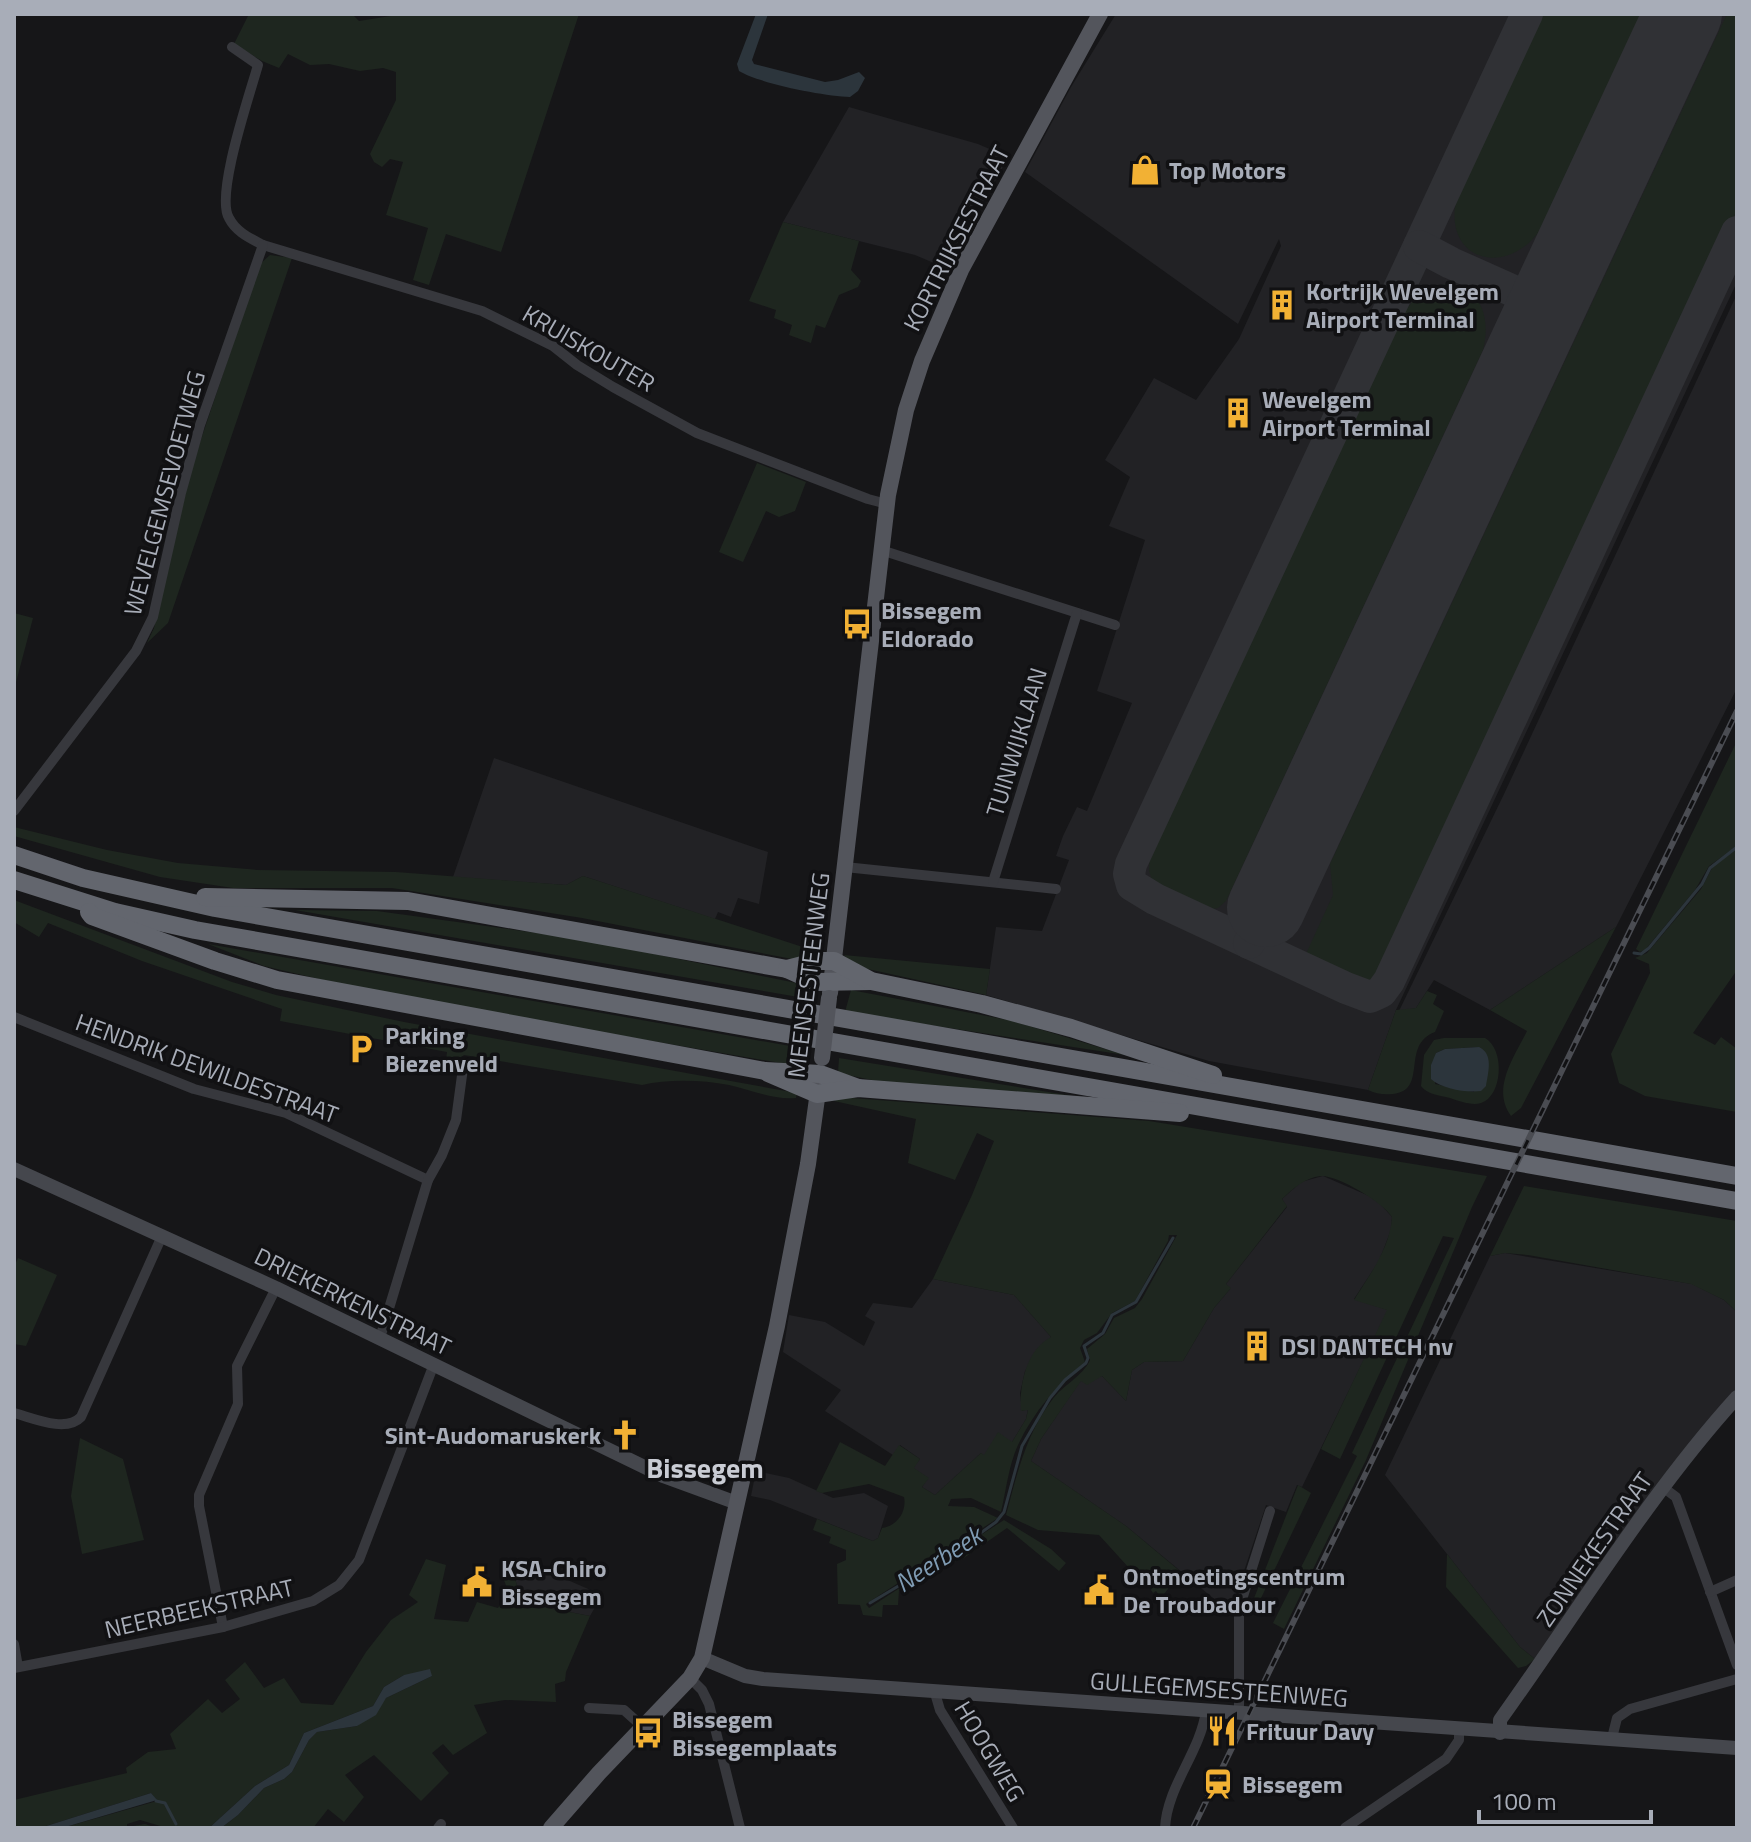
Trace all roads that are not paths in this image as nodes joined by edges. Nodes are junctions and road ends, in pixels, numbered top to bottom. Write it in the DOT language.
graph roads {
  1 [pos="1100,14"];
  2 [pos="232,47"];
  3 [pos="263,245"];
  4 [pos="888,500"];
  5 [pos="881,550"];
  6 [pos="1077,613"];
  7 [pos="1115,625"];
  8 [pos="14,811"];
  9 [pos="14,855"];
  10 [pos="845,867"];
  11 [pos="14,880"];
  12 [pos="993,882"];
  13 [pos="1056,889"];
  14 [pos="167,899"];
  15 [pos="82,902"];
  16 [pos="834,961"];
  17 [pos="787,969"];
  18 [pos="871,981"];
  19 [pos="830,990"];
  20 [pos="14,1017"];
  21 [pos="821,1066"];
  22 [pos="463,1068"];
  23 [pos="765,1071"];
  24 [pos="858,1088"];
  25 [pos="817,1094"];
  26 [pos="1274,1096"];
  27 [pos="1259,1118"];
  28 [pos="14,1169"];
  29 [pos="1737,1176"];
  30 [pos="428,1180"];
  31 [pos="1737,1201"];
  32 [pos="162,1236"];
  33 [pos="276,1288"];
  34 [pos="380,1338"];
  35 [pos="434,1364"];
  36 [pos="1737,1397"];
  37 [pos="14,1413"];
  38 [pos="1664,1488"];
  39 [pos="737,1503"];
  40 [pos="1270,1511"];
  41 [pos="1737,1580"];
  42 [pos="1710,1592"];
  43 [pos="223,1627"];
  44 [pos="14,1644"];
  45 [pos="702,1658"];
  46 [pos="1737,1665"];
  47 [pos="16,1667"];
  48 [pos="690,1678"];
  49 [pos="1737,1679"];
  50 [pos="935,1693"];
  51 [pos="589,1708"];
  52 [pos="1206,1711"];
  53 [pos="1239,1712"];
  54 [pos="643,1727"];
  55 [pos="1459,1729"];
  56 [pos="1500,1733"];
  57 [pos="1612,1738"];
  58 [pos="1737,1748"];
  59 [pos="551,1828"];
  60 [pos="740,1828"];
  61 [pos="1013,1828"];
  62 [pos="1165,1828"];
  63 [pos="1345,1828"];
  1 -- 4 [label="main road, KORTRIJKSESTRAAT"];
  2 -- 3 [label="street"];
  3 -- 4 [label="street, KRUISKOUTER"];
  3 -- 8 [label="street, WEVELGEMSEVOETWEG"];
  4 -- 5 [label="main road, MEENSESTEENWEG"];
  5 -- 6 [label="street"];
  5 -- 10 [label="main road, MEENSESTEENWEG"];
  6 -- 7 [label="street"];
  6 -- 12 [label="street, TUINWIJKLAAN"];
  9 -- 14 [label="highway"];
  10 -- 12 [label="street"];
  10 -- 16 [label="main road, MEENSESTEENWEG"];
  11 -- 15 [label="highway"];
  12 -- 13 [label="street"];
  14 -- 17 [label="highway"];
  14 -- 26 [label="highway"];
  15 -- 23 [label="highway"];
  15 -- 27 [label="highway"];
  16 -- 17 [label="highway"];
  16 -- 18 [label="highway"];
  16 -- 19 [label="main road, MEENSESTEENWEG"];
  17 -- 19 [label="highway"];
  18 -- 19 [label="highway"];
  18 -- 26 [label="highway"];
  19 -- 21 [label="main road, MEENSESTEENWEG, bridge"];
  20 -- 30 [label="street, HENDRIK DEWILDESTRAAT"];
  21 -- 23 [label="highway"];
  21 -- 24 [label="highway"];
  21 -- 25 [label="main road, MEENSESTEENWEG"];
  22 -- 30 [label="street"];
  23 -- 25 [label="highway"];
  24 -- 25 [label="highway"];
  24 -- 27 [label="highway"];
  25 -- 39 [label="main road, MEENSESTEENWEG"];
  26 -- 29 [label="highway"];
  27 -- 31 [label="highway"];
  28 -- 32 [label="street, DRIEKERKENSTRAAT"];
  30 -- 34 [label="street"];
  32 -- 33 [label="street, DRIEKERKENSTRAAT"];
  32 -- 37 [label="street"];
  33 -- 34 [label="street, DRIEKERKENSTRAAT"];
  33 -- 43 [label="street"];
  34 -- 35 [label="street, DRIEKERKENSTRAAT"];
  35 -- 39 [label="street, DRIEKERKENSTRAAT"];
  35 -- 43 [label="street, NEERBEEKSTRAAT"];
  36 -- 38 [label="street, ZONNEKESTRAAT"];
  38 -- 42 [label="street"];
  38 -- 56 [label="street, ZONNEKESTRAAT"];
  39 -- 45 [label="main road"];
  40 -- 53 [label="street"];
  41 -- 42 [label="street"];
  42 -- 46 [label="street"];
  43 -- 47 [label="street, NEERBEEKSTRAAT"];
  44 -- 47 [label="street"];
  45 -- 48 [label="main road"];
  45 -- 50 [label="street, GULLEGEMSESTEENWEG"];
  48 -- 54 [label="main road"];
  48 -- 60 [label="street"];
  49 -- 57 [label="street"];
  50 -- 52 [label="street, GULLEGEMSESTEENWEG"];
  50 -- 61 [label="street, HOOGWEG"];
  51 -- 54 [label="street"];
  52 -- 53 [label="street, GULLEGEMSESTEENWEG"];
  52 -- 62 [label="street"];
  53 -- 55 [label="street, GULLEGEMSESTEENWEG"];
  54 -- 59 [label="main road"];
  55 -- 56 [label="street, GULLEGEMSESTEENWEG"];
  55 -- 63 [label="street"];
  56 -- 57 [label="street, GULLEGEMSESTEENWEG"];
  57 -- 58 [label="street, GULLEGEMSESTEENWEG"];
}
